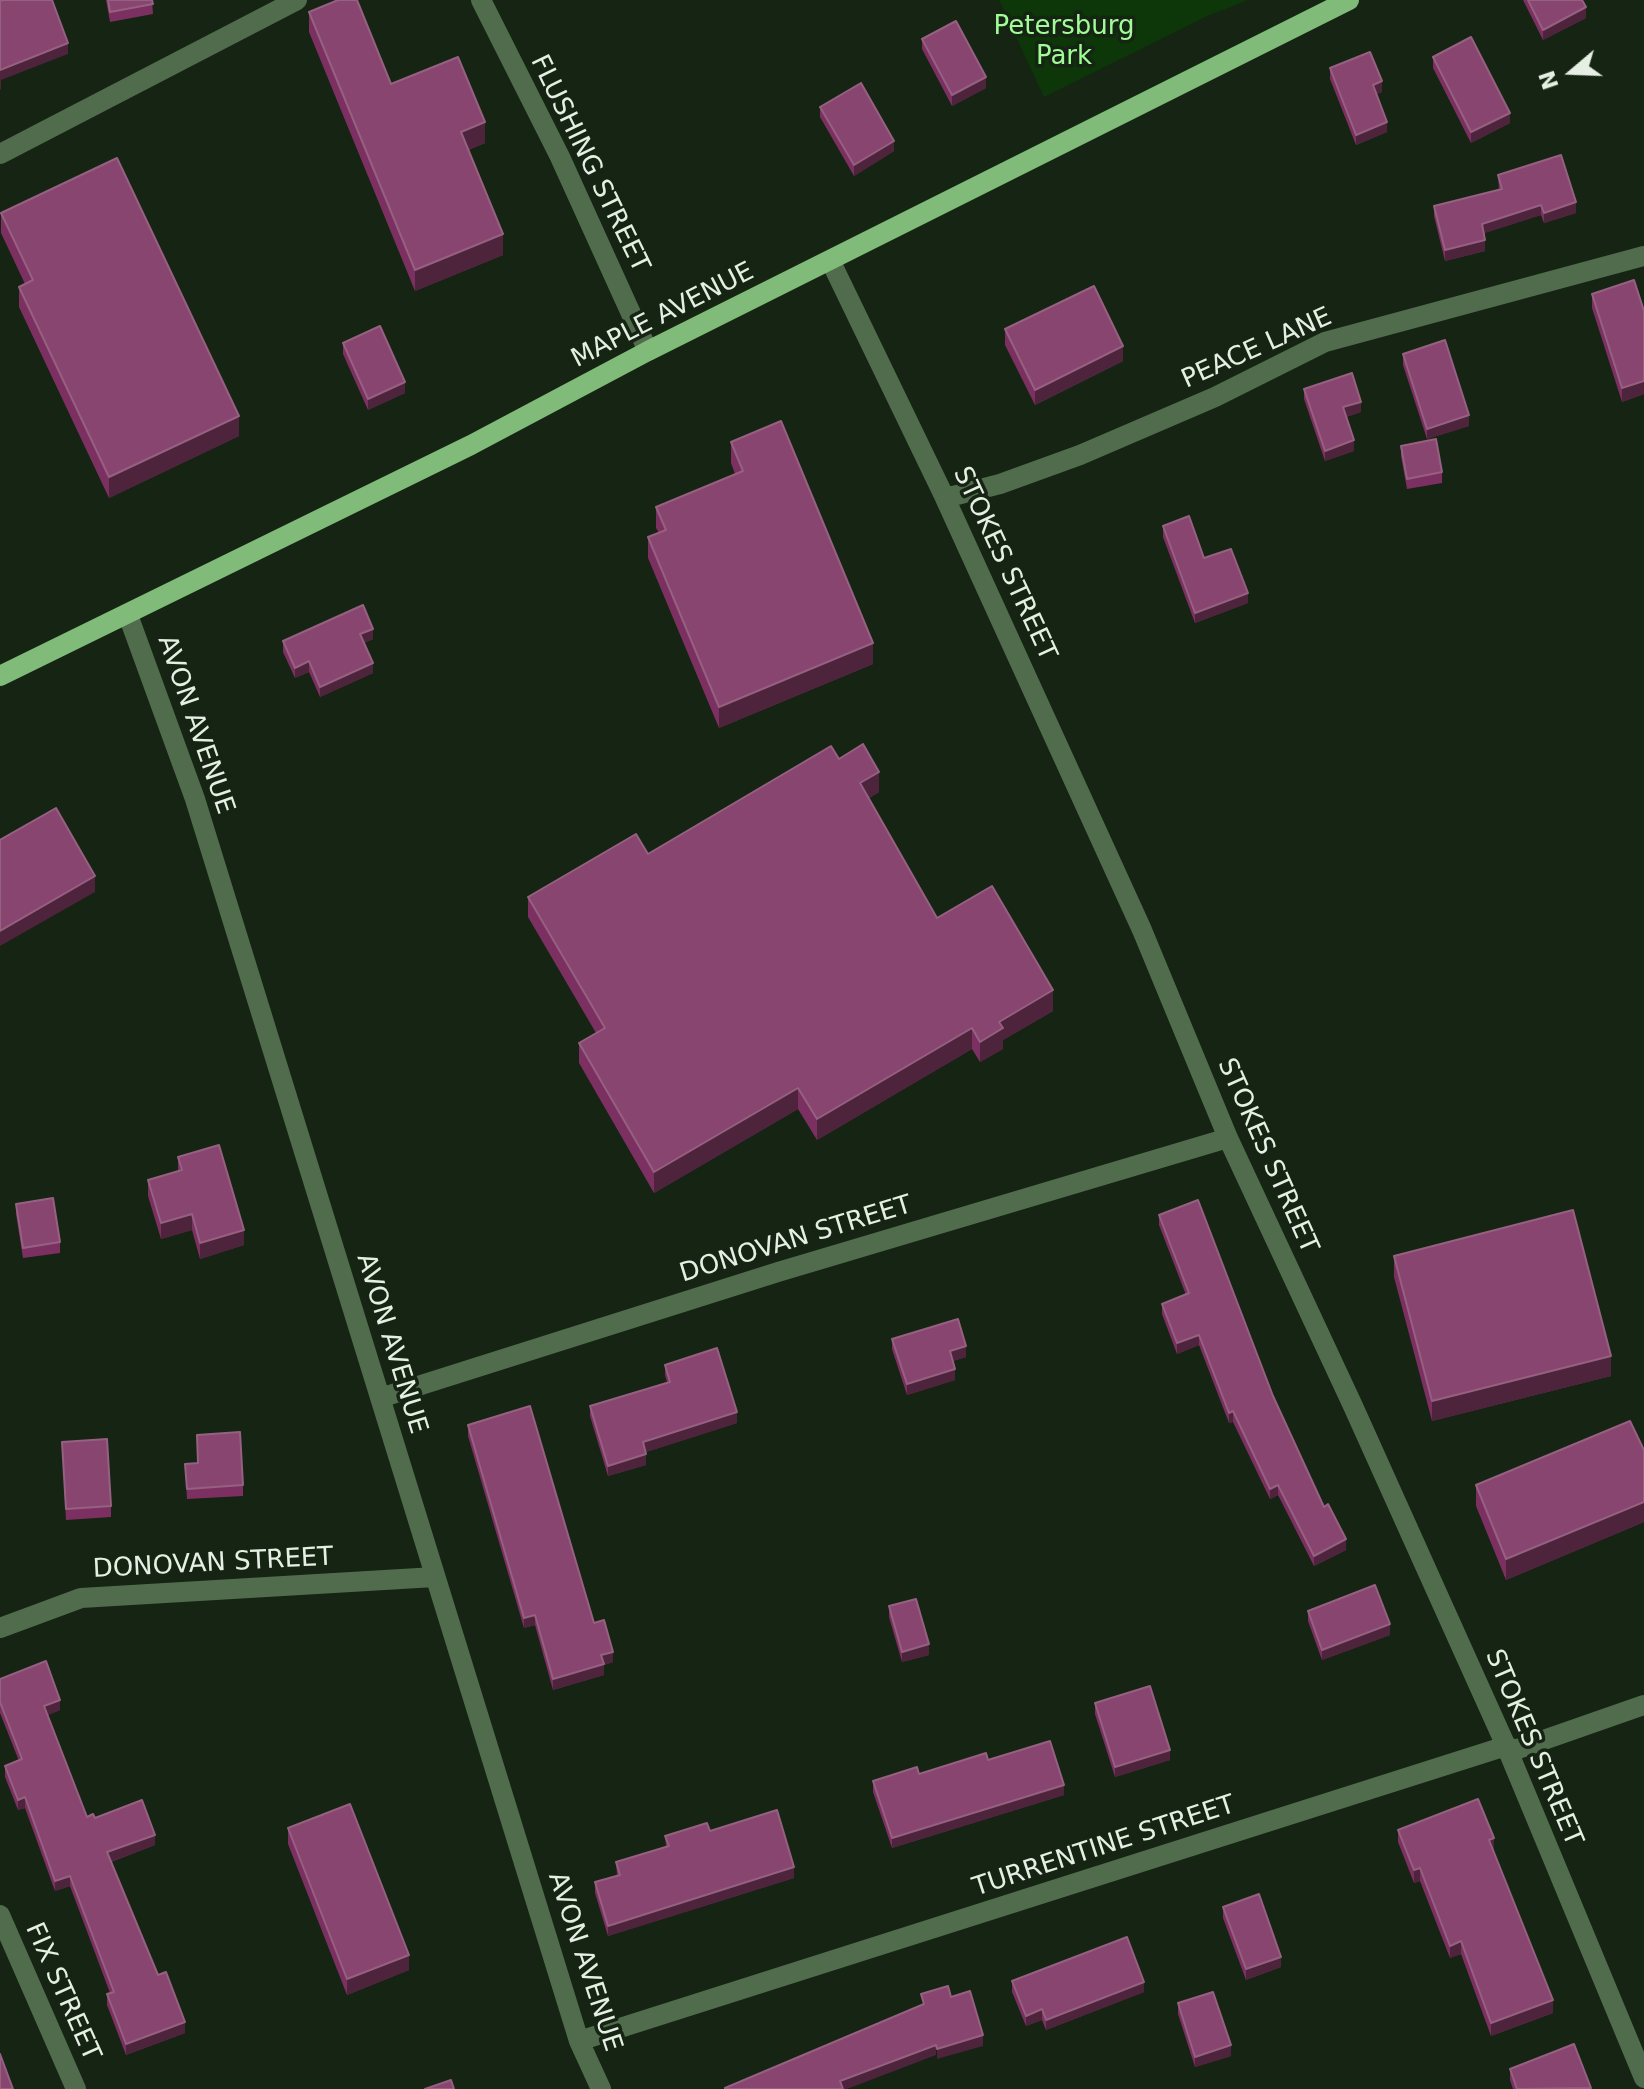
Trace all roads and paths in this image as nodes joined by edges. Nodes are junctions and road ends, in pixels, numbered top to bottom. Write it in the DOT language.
graph roads {
  1 [pos="297,0"];
  2 [pos="481,0"];
  3 [pos="1349,0"];
  4 [pos="0,154"];
  5 [pos="1644,256"];
  6 [pos="831,262"];
  7 [pos="648,351"];
  8 [pos="945,498"];
  9 [pos="128,615"];
  10 [pos="0,676"];
  11 [pos="1228,1138"];
  12 [pos="380,1398"];
  13 [pos="435,1577"];
  14 [pos="0,1628"];
  15 [pos="1644,1705"];
  16 [pos="1506,1746"];
  17 [pos="0,1915"];
  18 [pos="579,2041"];
  19 [pos="1644,2078"];
  20 [pos="76,2089"];
  21 [pos="601,2089"];
  1 -- 4 [label="street"];
  2 -- 7 [label="street, FLUSHING STREET"];
  3 -- 6 [label="main road, MAPLE AVENUE"];
  5 -- 8 [label="street, PEACE LANE"];
  6 -- 7 [label="main road, MAPLE AVENUE"];
  6 -- 8 [label="street, STOKES STREET"];
  7 -- 9 [label="main road, MAPLE AVENUE"];
  8 -- 11 [label="street, STOKES STREET"];
  9 -- 10 [label="main road, MAPLE AVENUE"];
  9 -- 12 [label="street, AVON AVENUE"];
  11 -- 12 [label="street, DONOVAN STREET"];
  11 -- 16 [label="street, STOKES STREET"];
  12 -- 13 [label="street, AVON AVENUE"];
  13 -- 14 [label="street, DONOVAN STREET"];
  13 -- 18 [label="street, AVON AVENUE"];
  15 -- 16 [label="street, TURRENTINE STREET"];
  16 -- 18 [label="street, TURRENTINE STREET"];
  16 -- 19 [label="street, STOKES STREET"];
  17 -- 20 [label="street, FIX STREET"];
  18 -- 21 [label="street, AVON AVENUE"];
}
